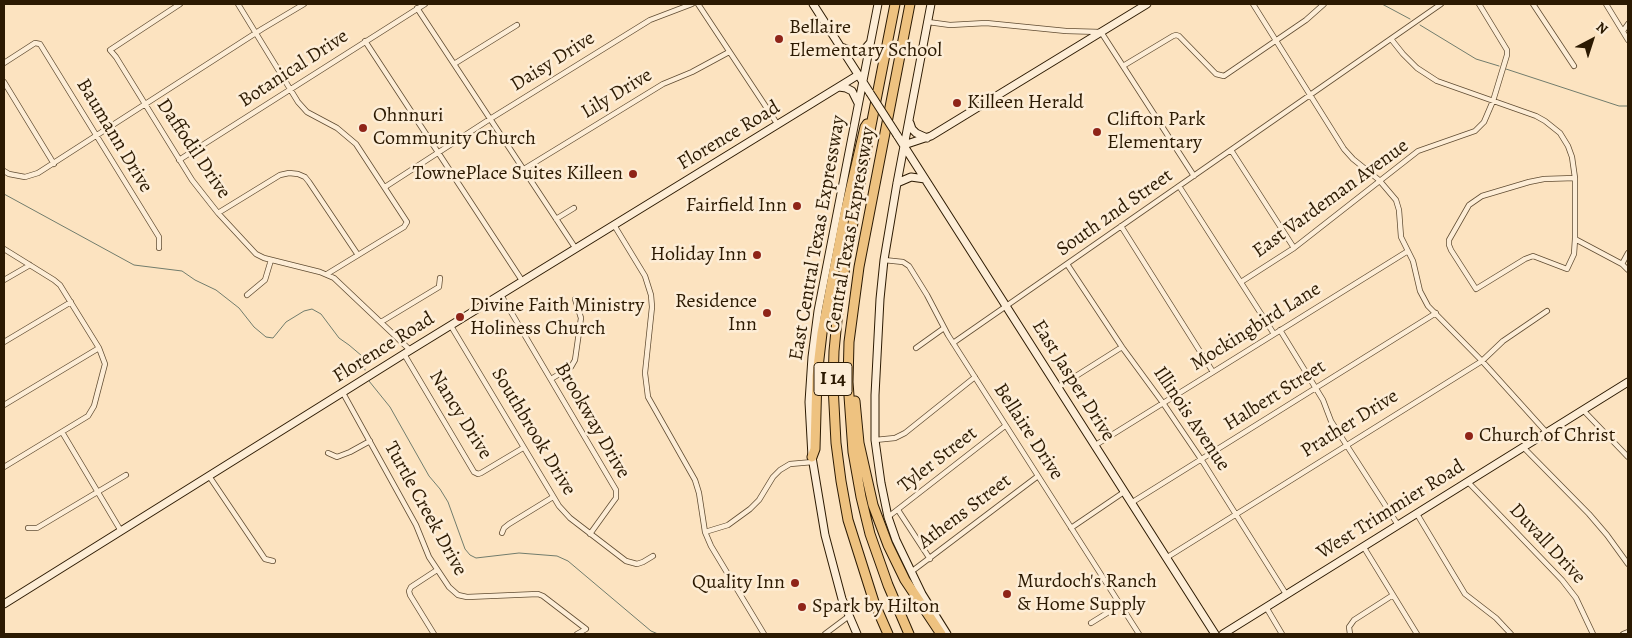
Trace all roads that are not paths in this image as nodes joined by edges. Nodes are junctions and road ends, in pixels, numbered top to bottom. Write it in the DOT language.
graph roads {
  1 [pos="180,4"];
  2 [pos="238,4"];
  3 [pos="304,4"];
  4 [pos="425,4"];
  5 [pos="692,4"];
  6 [pos="698,4"];
  7 [pos="813,4"];
  8 [pos="878,4"];
  9 [pos="895,4"];
  10 [pos="910,4"];
  11 [pos="931,4"];
  12 [pos="1147,4"];
  13 [pos="1253,4"];
  14 [pos="1324,4"];
  15 [pos="1441,4"];
  16 [pos="1480,4"];
  17 [pos="1534,4"];
  18 [pos="1606,4"];
  19 [pos="172,6"];
  20 [pos="418,8"];
  21 [pos="928,22"];
  22 [pos="1628,24"];
  23 [pos="517,25"];
  24 [pos="1623,31"];
  25 [pos="1101,32"];
  26 [pos="256,33"];
  27 [pos="1391,39"];
  28 [pos="1628,40"];
  29 [pos="364,41"];
  30 [pos="1276,41"];
  31 [pos="870,43"];
  32 [pos="840,46"];
  33 [pos="729,52"];
  34 [pos="4,63"];
  35 [pos="454,64"];
  36 [pos="1123,66"];
  37 [pos="1574,66"];
  38 [pos="860,78"];
  39 [pos="4,82"];
  40 [pos="290,88"];
  41 [pos="838,88"];
  42 [pos="1310,95"];
  43 [pos="1493,101"];
  44 [pos="858,103"];
  45 [pos="145,105"];
  46 [pos="490,119"];
  47 [pos="872,119"];
  48 [pos="909,122"];
  49 [pos="778,125"];
  50 [pos="96,137"];
  51 [pos="927,138"];
  52 [pos="904,145"];
  53 [pos="1231,150"];
  54 [pos="437,152"];
  55 [pos="179,160"];
  56 [pos="54,164"];
  57 [pos="524,169"];
  58 [pos="4,172"];
  59 [pos="1194,176"];
  60 [pos="1575,178"];
  61 [pos="925,179"];
  62 [pos="1380,180"];
  63 [pos="897,183"];
  64 [pos="1179,186"];
  65 [pos="385,187"];
  66 [pos="574,208"];
  67 [pos="218,213"];
  68 [pos="556,219"];
  69 [pos="614,226"];
  70 [pos="1120,226"];
  71 [pos="1575,239"];
  72 [pos="159,248"];
  73 [pos="1294,248"];
  74 [pos="4,249"];
  75 [pos="576,249"];
  76 [pos="1408,250"];
  77 [pos="1628,253"];
  78 [pos="358,255"];
  79 [pos="272,260"];
  80 [pos="884,260"];
  81 [pos="30,264"];
  82 [pos="1067,264"];
  83 [pos="1622,264"];
  84 [pos="1628,270"];
  85 [pos="327,274"];
  86 [pos="440,278"];
  87 [pos="4,280"];
  88 [pos="523,282"];
  89 [pos="1241,282"];
  90 [pos="247,295"];
  91 [pos="501,295"];
  92 [pos="575,299"];
  93 [pos="71,302"];
  94 [pos="1006,306"];
  95 [pos="1547,311"];
  96 [pos="1436,313"];
  97 [pos="381,322"];
  98 [pos="451,326"];
  99 [pos="944,328"];
  100 [pos="1280,330"];
  101 [pos="1274,334"];
  102 [pos="4,342"];
  103 [pos="953,343"];
  104 [pos="99,348"];
  105 [pos="916,348"];
  106 [pos="1122,348"];
  107 [pos="407,352"];
  108 [pos="1482,361"];
  109 [pos="1213,372"];
  110 [pos="975,377"];
  111 [pos="552,379"];
  112 [pos="848,382"];
  113 [pos="1628,382"];
  114 [pos="1057,388"];
  115 [pos="1316,388"];
  116 [pos="343,392"];
  117 [pos="1163,402"];
  118 [pos="4,405"];
  119 [pos="1583,410"];
  120 [pos="1005,426"];
  121 [pos="62,432"];
  122 [pos="1547,432"];
  123 [pos="875,440"];
  124 [pos="370,441"];
  125 [pos="1346,445"];
  126 [pos="1094,446"];
  127 [pos="1523,447"];
  128 [pos="523,448"];
  129 [pos="328,453"];
  130 [pos="1628,457"];
  131 [pos="813,459"];
  132 [pos="1201,459"];
  133 [pos="4,467"];
  134 [pos="126,475"];
  135 [pos="209,476"];
  136 [pos="1038,476"];
  137 [pos="1468,482"];
  138 [pos="98,492"];
  139 [pos="1124,492"];
  140 [pos="553,497"];
  141 [pos="1131,503"];
  142 [pos="898,510"];
  143 [pos="1235,514"];
  144 [pos="1416,514"];
  145 [pos="888,517"];
  146 [pos="1398,525"];
  147 [pos="28,528"];
  148 [pos="1071,528"];
  149 [pos="121,531"];
  150 [pos="705,532"];
  151 [pos="502,533"];
  152 [pos="590,534"];
  153 [pos="1363,546"];
  154 [pos="653,556"];
  155 [pos="1166,558"];
  156 [pos="930,559"];
  157 [pos="273,561"];
  158 [pos="1628,564"];
  159 [pos="437,570"];
  160 [pos="910,572"];
  161 [pos="1286,594"];
  162 [pos="1393,596"];
  163 [pos="4,604"];
  164 [pos="1120,605"];
  165 [pos="1266,607"];
  166 [pos="849,616"];
  167 [pos="1091,623"];
  168 [pos="1628,632"];
  169 [pos="434,634"];
  170 [pos="577,634"];
  171 [pos="764,634"];
  172 [pos="825,634"];
  173 [pos="857,634"];
  174 [pos="888,634"];
  175 [pos="909,634"];
  176 [pos="941,634"];
  177 [pos="947,634"];
  178 [pos="1139,634"];
  179 [pos="1215,634"];
  180 [pos="1223,634"];
  181 [pos="1282,634"];
  182 [pos="1350,634"];
  183 [pos="1417,634"];
  184 [pos="1511,634"];
  185 [pos="1593,634"];
  186 [pos="1623,634"];
  1 -- 19 [label="street"];
  2 -- 26 [label="street"];
  3 -- 26 [label="street"];
  4 -- 20 [label="street, Botanical Drive"];
  5 -- 46 [label="street, Daisy Drive"];
  6 -- 33 [label="street"];
  7 -- 32 [label="street, East Jasper Drive"];
  8 -- 31 [label="street, East Central Texas Expressway"];
  9 -- 47 [label="highway, Central Texas Expressway / I 14"];
  10 -- 112 [label="highway, Central Texas Expressway / I 14"];
  11 -- 21 [label="street"];
  12 -- 25 [label="street"];
  13 -- 30 [label="street"];
  14 -- 30 [label="street"];
  15 -- 27 [label="street, South 2nd Street"];
  16 -- 43 [label="street, East Vardeman Avenue"];
  17 -- 37 [label="street"];
  18 -- 24 [label="street"];
  19 -- 45 [label="street, Daffodil Drive"];
  20 -- 29 [label="street, Botanical Drive"];
  20 -- 35 [label="street"];
  21 -- 25 [label="street"];
  21 -- 48 [label="street"];
  22 -- 24 [label="street"];
  23 -- 35 [label="street"];
  24 -- 28 [label="street"];
  25 -- 36 [label="street"];
  25 -- 51 [label="street"];
  26 -- 40 [label="street"];
  26 -- 45 [label="street"];
  27 -- 42 [label="street, South 2nd Street"];
  27 -- 43 [label="street"];
  29 -- 40 [label="street, Botanical Drive"];
  29 -- 54 [label="street"];
  30 -- 36 [label="street"];
  30 -- 42 [label="street"];
  31 -- 32 [label="street"];
  31 -- 38 [label="street, East Central Texas Expressway"];
  32 -- 38 [label="street, East Jasper Drive"];
  33 -- 49 [label="street"];
  33 -- 57 [label="street, Lily Drive"];
  34 -- 50 [label="street, Baumann Drive"];
  35 -- 46 [label="street"];
  36 -- 59 [label="street"];
  38 -- 41 [label="street, Florence Road"];
  38 -- 44 [label="street, East Central Texas Expressway"];
  38 -- 52 [label="street, East Jasper Drive, bridge"];
  39 -- 56 [label="street"];
  40 -- 55 [label="street, Botanical Drive"];
  40 -- 65 [label="street"];
  41 -- 44 [label="street"];
  41 -- 49 [label="street, Florence Road"];
  42 -- 53 [label="street, South 2nd Street"];
  42 -- 62 [label="street"];
  43 -- 60 [label="street"];
  43 -- 62 [label="street, East Vardeman Avenue"];
  44 -- 131 [label="street, East Central Texas Expressway"];
  45 -- 50 [label="street"];
  45 -- 55 [label="street, Daffodil Drive"];
  46 -- 54 [label="street, Daisy Drive"];
  46 -- 57 [label="street"];
  47 -- 131 [label="highway"];
  47 -- 174 [label="highway, Central Texas Expressway / I 14"];
  48 -- 51 [label="street"];
  48 -- 52 [label="street"];
  49 -- 69 [label="street, Florence Road"];
  50 -- 56 [label="street"];
  50 -- 72 [label="street, Baumann Drive"];
  51 -- 52 [label="street"];
  52 -- 61 [label="street, East Jasper Drive"];
  52 -- 63 [label="street"];
  53 -- 59 [label="street, South 2nd Street"];
  53 -- 73 [label="street"];
  54 -- 65 [label="street, Daisy Drive"];
  54 -- 88 [label="street"];
  55 -- 67 [label="street, Daffodil Drive"];
  56 -- 58 [label="street"];
  57 -- 68 [label="street"];
  59 -- 64 [label="street, South 2nd Street"];
  60 -- 71 [label="street"];
  60 -- 71 [label="street"];
  61 -- 63 [label="street"];
  61 -- 94 [label="street, East Jasper Drive"];
  62 -- 73 [label="street, East Vardeman Avenue"];
  62 -- 76 [label="street"];
  63 -- 80 [label="street"];
  64 -- 70 [label="street, South 2nd Street"];
  64 -- 89 [label="street"];
  65 -- 78 [label="street"];
  66 -- 68 [label="street"];
  67 -- 78 [label="street"];
  67 -- 79 [label="street, Daffodil Drive"];
  68 -- 75 [label="street"];
  69 -- 75 [label="street, Florence Road"];
  69 -- 150 [label="street"];
  70 -- 82 [label="street, South 2nd Street"];
  70 -- 109 [label="street"];
  71 -- 83 [label="street"];
  73 -- 89 [label="street, East Vardeman Avenue"];
  74 -- 81 [label="street"];
  75 -- 88 [label="street, Florence Road"];
  76 -- 96 [label="street"];
  76 -- 100 [label="street, Mockingbird Lane"];
  77 -- 83 [label="street"];
  78 -- 85 [label="street"];
  79 -- 85 [label="street, Daffodil Drive"];
  79 -- 90 [label="street"];
  80 -- 99 [label="street, Bellaire Drive"];
  80 -- 123 [label="street"];
  81 -- 87 [label="street"];
  81 -- 93 [label="street"];
  82 -- 94 [label="street, South 2nd Street"];
  82 -- 106 [label="street, Illinois Avenue"];
  83 -- 84 [label="street"];
  85 -- 97 [label="street, Daffodil Drive"];
  86 -- 97 [label="street"];
  88 -- 91 [label="street, Florence Road"];
  89 -- 101 [label="street"];
  91 -- 98 [label="street, Florence Road"];
  91 -- 111 [label="street, Brookway Drive"];
  92 -- 111 [label="street"];
  93 -- 102 [label="street"];
  93 -- 104 [label="street"];
  94 -- 103 [label="street, South 2nd Street"];
  94 -- 114 [label="street, East Jasper Drive"];
  95 -- 108 [label="street, Prather Drive"];
  96 -- 108 [label="street"];
  96 -- 115 [label="street, Halbert Street"];
  97 -- 107 [label="street, Daffodil Drive"];
  98 -- 107 [label="street, Florence Road"];
  98 -- 128 [label="street, Southbrook Drive"];
  99 -- 103 [label="street, Bellaire Drive"];
  99 -- 105 [label="street"];
  100 -- 101 [label="street, Mockingbird Lane"];
  100 -- 115 [label="street"];
  101 -- 109 [label="street, Mockingbird Lane"];
  103 -- 110 [label="street, Bellaire Drive"];
  104 -- 118 [label="street"];
  104 -- 121 [label="street"];
  106 -- 114 [label="street"];
  106 -- 117 [label="street, Illinois Avenue"];
  107 -- 116 [label="street, Florence Road"];
  107 -- 128 [label="street, Nancy Drive"];
  108 -- 122 [label="street"];
  108 -- 125 [label="street, Prather Drive"];
  109 -- 117 [label="street, Mockingbird Lane"];
  110 -- 120 [label="street, Bellaire Drive"];
  110 -- 123 [label="street"];
  111 -- 152 [label="street, Brookway Drive"];
  112 -- 175 [label="highway, Central Texas Expressway / I 14"];
  112 -- 176 [label="highway"];
  113 -- 119 [label="street, West Trimmier Road"];
  114 -- 126 [label="street, East Jasper Drive"];
  115 -- 125 [label="street"];
  115 -- 132 [label="street, Halbert Street"];
  116 -- 124 [label="street, Turtle Creek Drive"];
  116 -- 135 [label="street, Florence Road"];
  117 -- 126 [label="street, Mockingbird Lane"];
  117 -- 132 [label="street, Illinois Avenue"];
  119 -- 122 [label="street, West Trimmier Road"];
  119 -- 130 [label="street"];
  120 -- 136 [label="street, Bellaire Drive"];
  120 -- 142 [label="street, Tyler Street"];
  121 -- 133 [label="street"];
  121 -- 138 [label="street"];
  122 -- 127 [label="street, West Trimmier Road"];
  123 -- 145 [label="street"];
  124 -- 129 [label="street"];
  124 -- 159 [label="street, Turtle Creek Drive"];
  125 -- 143 [label="street, Prather Drive"];
  125 -- 146 [label="street"];
  126 -- 139 [label="street, East Jasper Drive"];
  127 -- 137 [label="street, West Trimmier Road"];
  127 -- 158 [label="street"];
  128 -- 140 [label="street, Southbrook Drive"];
  131 -- 150 [label="street"];
  131 -- 166 [label="street, East Central Texas Expressway"];
  132 -- 141 [label="street, Halbert Street"];
  132 -- 143 [label="street, Illinois Avenue"];
  134 -- 138 [label="street"];
  135 -- 149 [label="street, Florence Road"];
  135 -- 157 [label="street"];
  136 -- 148 [label="street, Bellaire Drive"];
  136 -- 156 [label="street, Athens Street"];
  137 -- 144 [label="street, West Trimmier Road"];
  137 -- 185 [label="street, Duvall Drive"];
  138 -- 147 [label="street"];
  138 -- 149 [label="street"];
  139 -- 141 [label="street, East Jasper Drive"];
  139 -- 148 [label="street"];
  140 -- 151 [label="street"];
  140 -- 152 [label="street, Southbrook Drive"];
  141 -- 155 [label="street, East Jasper Drive"];
  142 -- 145 [label="street, Tyler Street"];
  142 -- 156 [label="street"];
  143 -- 155 [label="street, Prather Drive"];
  143 -- 161 [label="street, Illinois Avenue"];
  144 -- 146 [label="street, West Trimmier Road"];
  144 -- 184 [label="street"];
  145 -- 160 [label="street"];
  146 -- 153 [label="street, West Trimmier Road"];
  148 -- 164 [label="street, Bellaire Drive"];
  149 -- 163 [label="street, Florence Road"];
  150 -- 171 [label="street"];
  152 -- 154 [label="street, Southbrook Drive"];
  153 -- 161 [label="street, West Trimmier Road"];
  153 -- 162 [label="street"];
  155 -- 179 [label="street, East Jasper Drive"];
  156 -- 160 [label="street, Athens Street"];
  159 -- 169 [label="street"];
  159 -- 170 [label="street, Turtle Creek Drive"];
  160 -- 177 [label="street"];
  161 -- 165 [label="street, West Trimmier Road"];
  162 -- 182 [label="street"];
  162 -- 183 [label="street"];
  164 -- 167 [label="street"];
  164 -- 178 [label="street, Bellaire Drive"];
  165 -- 180 [label="street, West Trimmier Road"];
  165 -- 181 [label="street"];
  166 -- 172 [label="street"];
  166 -- 173 [label="street, East Central Texas Expressway"];
  168 -- 186 [label="street"];
}
